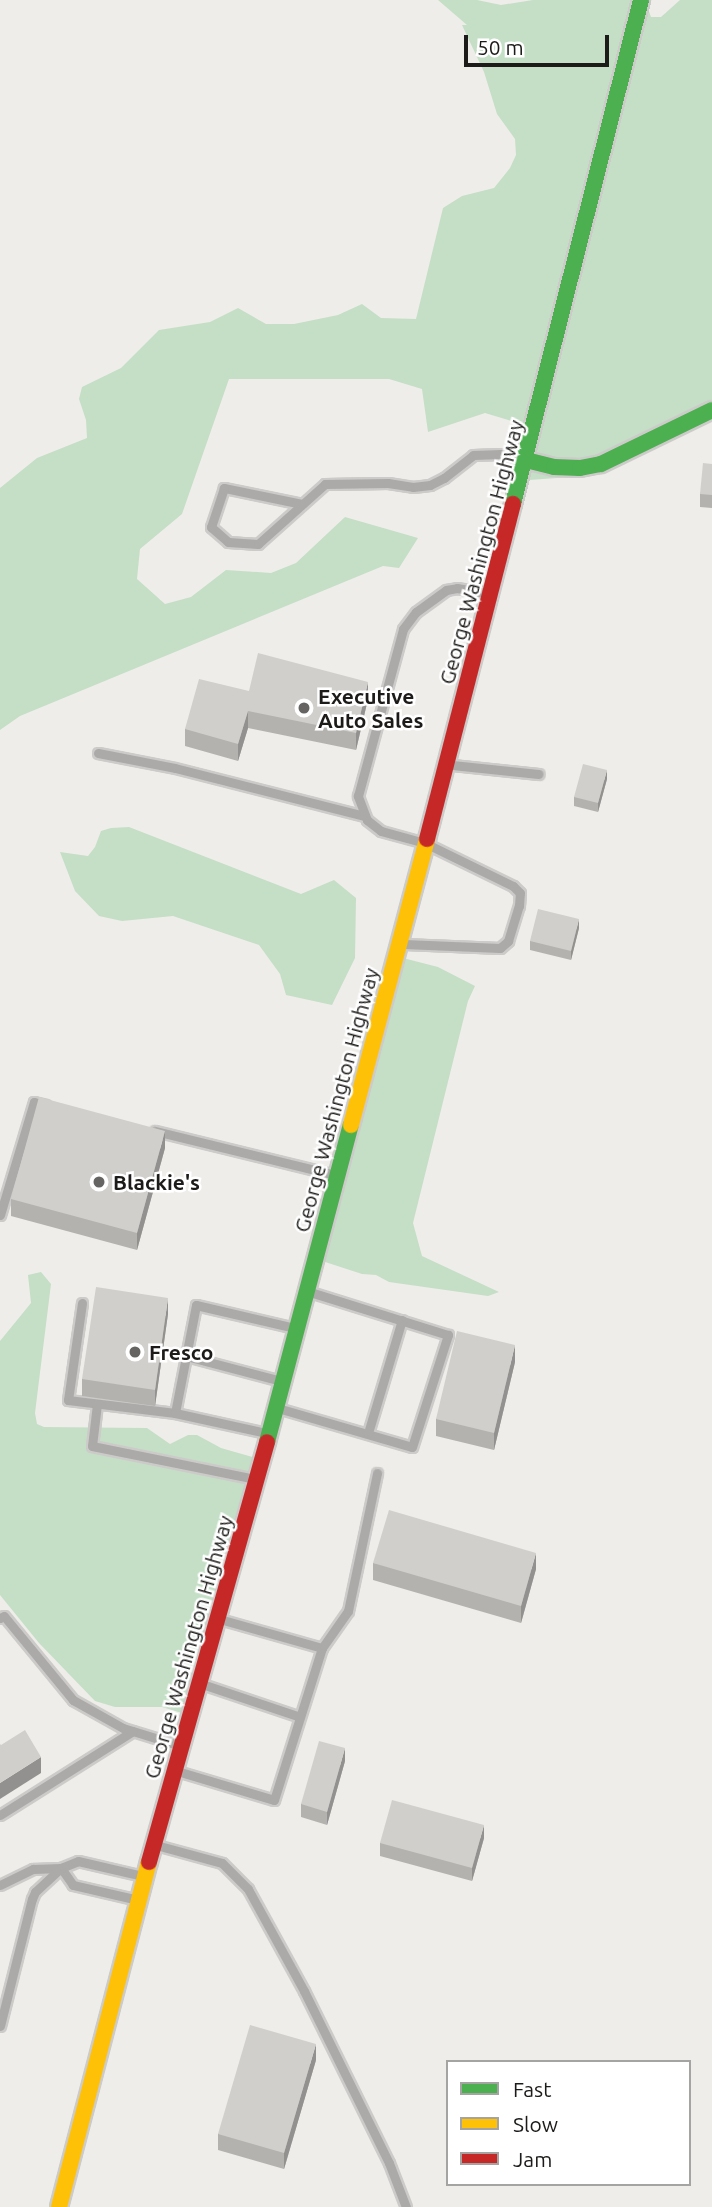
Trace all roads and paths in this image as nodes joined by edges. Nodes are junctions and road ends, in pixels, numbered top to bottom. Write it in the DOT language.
graph roads {
  1 [pos="641,0"];
  2 [pos="712,411"];
  3 [pos="526,460"];
  4 [pos="302,504"];
  5 [pos="492,594"];
  6 [pos="99,752"];
  7 [pos="447,764"];
  8 [pos="539,774"];
  9 [pos="365,816"];
  10 [pos="425,843"];
  11 [pos="399,944"];
  12 [pos="61,1108"];
  13 [pos="140,1127"];
  14 [pos="337,1175"];
  15 [pos="0,1215"];
  16 [pos="306,1291"];
  17 [pos="82,1303"];
  18 [pos="402,1320"];
  19 [pos="296,1329"];
  20 [pos="186,1356"];
  21 [pos="283,1381"];
  22 [pos="96,1404"];
  23 [pos="276,1407"];
  24 [pos="174,1413"];
  25 [pos="269,1433"];
  26 [pos="368,1433"];
  27 [pos="377,1473"];
  28 [pos="257,1479"];
  29 [pos="0,1618"];
  30 [pos="219,1619"];
  31 [pos="322,1648"];
  32 [pos="201,1684"];
  33 [pos="300,1717"];
  34 [pos="132,1731"];
  35 [pos="183,1747"];
  36 [pos="176,1770"];
  37 [pos="0,1815"];
  38 [pos="154,1845"];
  39 [pos="61,1868"];
  40 [pos="144,1877"];
  41 [pos="0,1885"];
  42 [pos="138,1900"];
  43 [pos="0,1972"];
  44 [pos="11,1978"];
  45 [pos="0,2026"];
  46 [pos="59,2207"];
  47 [pos="406,2207"];
  1 -- 3 [label="main road, George Washington Highway"];
  2 -- 3 [label="main road"];
  3 -- 4 [label="lane"];
  3 -- 5 [label="main road, George Washington Highway"];
  4 -- 4 [label="lane"];
  5 -- 7 [label="main road, George Washington Highway"];
  5 -- 9 [label="lane"];
  6 -- 9 [label="lane"];
  7 -- 8 [label="lane"];
  7 -- 10 [label="main road, George Washington Highway"];
  9 -- 10 [label="lane"];
  10 -- 11 [label="main road, George Washington Highway"];
  10 -- 11 [label="lane"];
  11 -- 14 [label="main road, George Washington Highway"];
  12 -- 15 [label="lane"];
  13 -- 14 [label="lane"];
  14 -- 16 [label="main road, George Washington Highway"];
  16 -- 18 [label="lane"];
  16 -- 19 [label="main road, George Washington Highway"];
  17 -- 22 [label="lane"];
  18 -- 26 [label="lane"];
  18 -- 26 [label="lane"];
  19 -- 20 [label="lane"];
  19 -- 21 [label="main road, George Washington Highway"];
  20 -- 21 [label="lane"];
  20 -- 24 [label="lane"];
  21 -- 23 [label="main road, George Washington Highway"];
  22 -- 24 [label="lane"];
  22 -- 28 [label="lane"];
  23 -- 25 [label="main road, George Washington Highway"];
  23 -- 26 [label="lane"];
  24 -- 25 [label="lane"];
  25 -- 28 [label="main road, George Washington Highway"];
  27 -- 31 [label="lane"];
  28 -- 30 [label="main road, George Washington Highway"];
  29 -- 34 [label="lane"];
  30 -- 31 [label="lane"];
  30 -- 32 [label="main road, George Washington Highway"];
  31 -- 33 [label="lane"];
  32 -- 33 [label="lane"];
  32 -- 35 [label="main road, George Washington Highway"];
  33 -- 36 [label="lane"];
  34 -- 35 [label="lane"];
  34 -- 37 [label="lane"];
  35 -- 36 [label="main road, George Washington Highway"];
  36 -- 38 [label="main road, George Washington Highway"];
  38 -- 40 [label="main road, George Washington Highway"];
  38 -- 47 [label="lane"];
  39 -- 40 [label="lane"];
  39 -- 41 [label="lane"];
  39 -- 42 [label="lane"];
  39 -- 44 [label="lane"];
  40 -- 42 [label="main road, George Washington Highway"];
  42 -- 46 [label="main road, George Washington Highway"];
  43 -- 44 [label="lane"];
  44 -- 45 [label="lane"];
}
